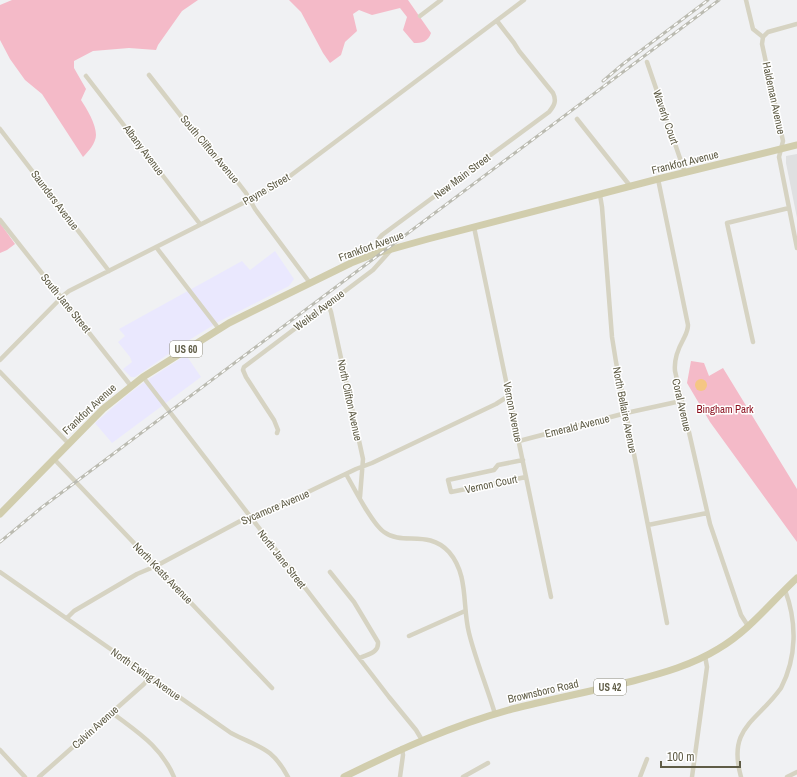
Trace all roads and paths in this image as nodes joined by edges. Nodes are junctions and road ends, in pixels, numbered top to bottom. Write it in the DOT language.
graph roads {
  1 [pos="441,0"];
  2 [pos="524,0"];
  3 [pos="746,0"];
  4 [pos="420,16"];
  5 [pos="497,21"];
  6 [pos="797,24"];
  7 [pos="764,37"];
  8 [pos="647,62"];
  9 [pos="149,75"];
  10 [pos="86,76"];
  11 [pos="578,119"];
  12 [pos="0,129"];
  13 [pos="797,145"];
  14 [pos="781,149"];
  15 [pos="685,173"];
  16 [pos="658,179"];
  17 [pos="631,187"];
  18 [pos="600,194"];
  19 [pos="250,200"];
  20 [pos="789,208"];
  21 [pos="0,220"];
  22 [pos="200,224"];
  23 [pos="474,227"];
  24 [pos="156,247"];
  25 [pos="393,248"];
  26 [pos="797,248"];
  27 [pos="380,252"];
  28 [pos="109,271"];
  29 [pos="310,283"];
  30 [pos="62,297"];
  31 [pos="328,304"];
  32 [pos="219,329"];
  33 [pos="753,342"];
  34 [pos="0,360"];
  35 [pos="0,372"];
  36 [pos="143,377"];
  37 [pos="131,386"];
  38 [pos="510,395"];
  39 [pos="682,401"];
  40 [pos="626,413"];
  41 [pos="277,433"];
  42 [pos="519,440"];
  43 [pos="69,444"];
  44 [pos="54,459"];
  45 [pos="523,460"];
  46 [pos="363,467"];
  47 [pos="346,474"];
  48 [pos="526,477"];
  49 [pos="360,497"];
  50 [pos="0,514"];
  51 [pos="707,514"];
  52 [pos="251,518"];
  53 [pos="648,525"];
  54 [pos="156,566"];
  55 [pos="0,572"];
  56 [pos="330,572"];
  57 [pos="797,578"];
  58 [pos="785,590"];
  59 [pos="551,597"];
  60 [pos="465,611"];
  61 [pos="67,618"];
  62 [pos="667,623"];
  63 [pos="748,626"];
  64 [pos="408,636"];
  65 [pos="705,656"];
  66 [pos="360,658"];
  67 [pos="150,676"];
  68 [pos="272,688"];
  69 [pos="111,712"];
  70 [pos="495,714"];
  71 [pos="422,740"];
  72 [pos="402,748"];
  73 [pos="0,750"];
  74 [pos="647,758"];
  75 [pos="488,763"];
  76 [pos="796,774"];
  77 [pos="399,776"];
  78 [pos="24,777"];
  79 [pos="39,777"];
  80 [pos="174,777"];
  81 [pos="288,777"];
  82 [pos="344,777"];
  83 [pos="463,777"];
  84 [pos="640,777"];
  85 [pos="692,777"];
  86 [pos="740,777"];
  87 [pos="787,777"];
  1 -- 4 [label="street"];
  2 -- 5 [label="street, Payne Street"];
  3 -- 7 [label="street"];
  5 -- 19 [label="street, Payne Street"];
  5 -- 27 [label="street, New Main Street"];
  6 -- 7 [label="street"];
  7 -- 14 [label="street, Haldeman Avenue"];
  8 -- 15 [label="street, Waverly Court"];
  9 -- 19 [label="street, South Clifton Avenue"];
  10 -- 22 [label="street, Albany Avenue"];
  11 -- 17 [label="street"];
  12 -- 28 [label="street, Saunders Avenue"];
  13 -- 14 [label="main road, Frankfort Avenue / US 60"];
  14 -- 15 [label="main road, Frankfort Avenue / US 60"];
  14 -- 20 [label="street, Haldeman Avenue"];
  15 -- 16 [label="main road, Frankfort Avenue / US 60"];
  16 -- 17 [label="main road, Frankfort Avenue / US 60"];
  16 -- 39 [label="street, Coral Avenue"];
  17 -- 18 [label="main road, Frankfort Avenue / US 60"];
  18 -- 23 [label="main road, Frankfort Avenue / US 60"];
  18 -- 40 [label="street, North Bellaire Avenue"];
  19 -- 22 [label="street, Payne Street"];
  19 -- 29 [label="street, South Clifton Avenue"];
  20 -- 26 [label="street, Haldeman Avenue"];
  20 -- 33 [label="street"];
  21 -- 30 [label="street, South Jane Street"];
  22 -- 24 [label="street, Payne Street"];
  23 -- 25 [label="main road, Frankfort Avenue / US 60"];
  23 -- 38 [label="street, Vernon Avenue"];
  24 -- 28 [label="street, Payne Street"];
  24 -- 32 [label="street"];
  25 -- 27 [label="main road, Frankfort Avenue / US 60"];
  25 -- 31 [label="street, Weikel Avenue"];
  27 -- 29 [label="main road, Frankfort Avenue / US 60"];
  28 -- 30 [label="street, Payne Street"];
  29 -- 32 [label="main road, Frankfort Avenue / US 60"];
  30 -- 34 [label="street, Payne Street"];
  30 -- 37 [label="street, South Jane Street"];
  31 -- 41 [label="street, Weikel Avenue"];
  31 -- 46 [label="street, North Clifton Avenue"];
  32 -- 36 [label="main road, Frankfort Avenue / US 60"];
  35 -- 43 [label="street"];
  36 -- 37 [label="main road, Frankfort Avenue / US 60"];
  36 -- 52 [label="street, North Jane Street"];
  37 -- 43 [label="main road, Frankfort Avenue / US 60"];
  38 -- 42 [label="street, Vernon Avenue"];
  38 -- 46 [label="street, Sycamore Avenue"];
  39 -- 40 [label="street, Emerald Avenue"];
  39 -- 51 [label="street, Coral Avenue"];
  40 -- 42 [label="street, Emerald Avenue"];
  40 -- 53 [label="street, North Bellaire Avenue"];
  42 -- 45 [label="street, Vernon Avenue"];
  43 -- 44 [label="main road, Frankfort Avenue / US 60"];
  44 -- 50 [label="main road, Frankfort Avenue / US 60"];
  44 -- 54 [label="street, North Keats Avenue"];
  45 -- 48 [label="street, Vernon Avenue"];
  45 -- 48 [label="street, Vernon Court"];
  46 -- 47 [label="street, Sycamore Avenue"];
  46 -- 49 [label="street, North Clifton Avenue"];
  47 -- 49 [label="street"];
  47 -- 52 [label="street, Sycamore Avenue"];
  48 -- 59 [label="street, Vernon Avenue"];
  49 -- 60 [label="street"];
  51 -- 53 [label="street"];
  51 -- 63 [label="street, Coral Avenue"];
  52 -- 54 [label="street, Sycamore Avenue"];
  52 -- 66 [label="street, North Jane Street"];
  53 -- 62 [label="street, North Bellaire Avenue"];
  54 -- 61 [label="street, Sycamore Avenue"];
  54 -- 68 [label="street, North Keats Avenue"];
  55 -- 61 [label="street, North Ewing Avenue"];
  56 -- 66 [label="street"];
  57 -- 58 [label="main road, Brownsboro Road / US 42"];
  58 -- 63 [label="main road, Brownsboro Road / US 42"];
  58 -- 86 [label="street"];
  60 -- 64 [label="street"];
  60 -- 70 [label="street"];
  61 -- 67 [label="street, North Ewing Avenue"];
  63 -- 65 [label="main road, Brownsboro Road / US 42"];
  65 -- 70 [label="main road, Brownsboro Road / US 42"];
  65 -- 85 [label="street"];
  66 -- 71 [label="street, North Jane Street"];
  67 -- 69 [label="street, Calvin Avenue"];
  67 -- 81 [label="street, North Ewing Avenue"];
  69 -- 79 [label="street, Calvin Avenue"];
  69 -- 80 [label="street"];
  70 -- 71 [label="main road, Brownsboro Road / US 42"];
  71 -- 72 [label="main road, Brownsboro Road / US 42"];
  72 -- 77 [label="street"];
  72 -- 82 [label="main road, Brownsboro Road / US 42"];
  73 -- 78 [label="street"];
  74 -- 84 [label="street"];
  75 -- 83 [label="street"];
  76 -- 87 [label="street"];
}
